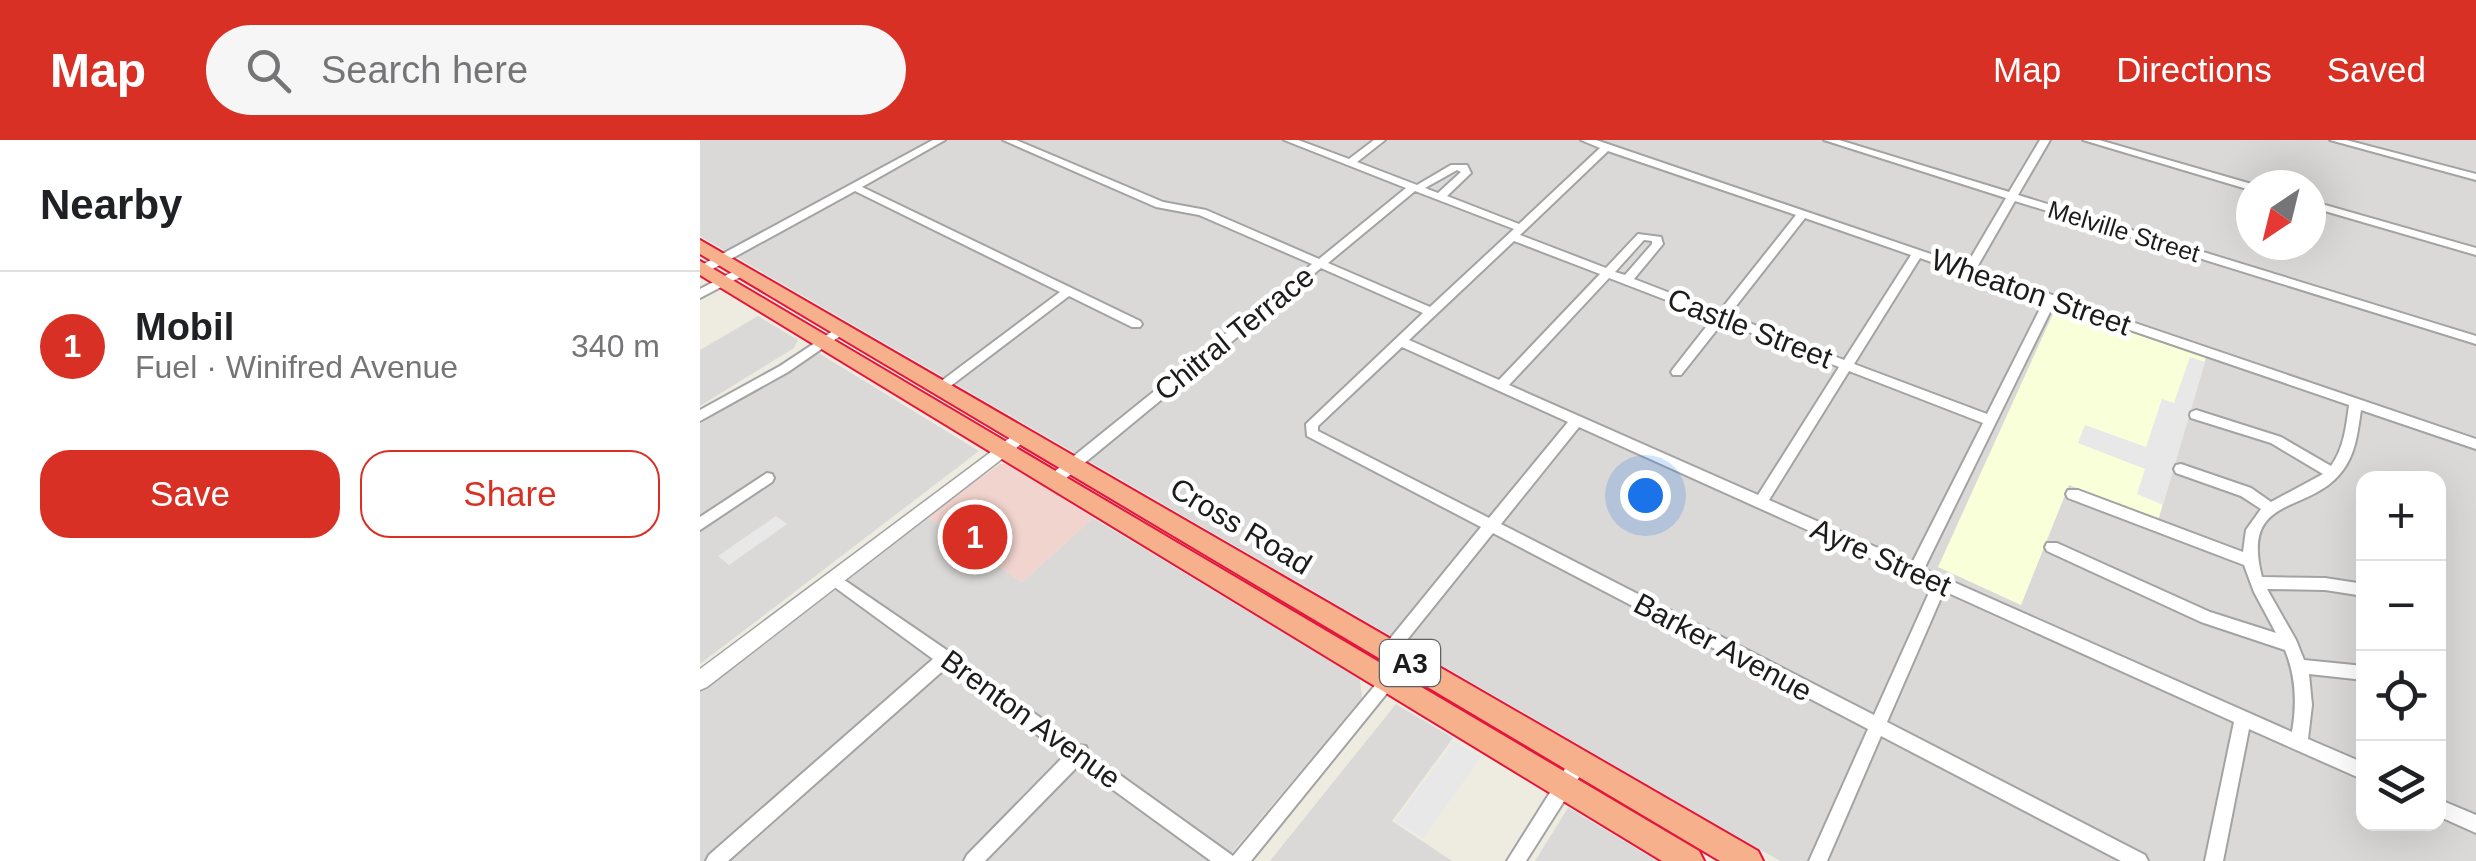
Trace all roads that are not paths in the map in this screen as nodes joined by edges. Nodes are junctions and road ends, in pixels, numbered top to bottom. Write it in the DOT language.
graph roads {
  1 [pos="913,140"];
  2 [pos="940,140"];
  3 [pos="1008,140"];
  4 [pos="1290,140"];
  5 [pos="1380,140"];
  6 [pos="1586,140"];
  7 [pos="1829,140"];
  8 [pos="2045,140"];
  9 [pos="2088,140"];
  10 [pos="2335,140"];
  11 [pos="928,147"];
  12 [pos="1607,147"];
  13 [pos="1350,163"];
  14 [pos="2476,177"];
  15 [pos="2236,183"];
  16 [pos="854,187"];
  17 [pos="1416,188"];
  18 [pos="1440,197"];
  19 [pos="2012,197"];
  20 [pos="2326,208"];
  21 [pos="1803,214"];
  22 [pos="1517,232"];
  23 [pos="700,246"];
  24 [pos="2476,252"];
  25 [pos="1917,254"];
  26 [pos="722,258"];
  27 [pos="1320,264"];
  28 [pos="701,268"];
  29 [pos="742,271"];
  30 [pos="1969,271"];
  31 [pos="1608,272"];
  32 [pos="1627,280"];
  33 [pos="723,282"];
  34 [pos="1070,290"];
  35 [pos="700,294"];
  36 [pos="2051,298"];
  37 [pos="1430,312"];
  38 [pos="1722,316"];
  39 [pos="1136,324"];
  40 [pos="833,335"];
  41 [pos="2476,340"];
  42 [pos="1400,341"];
  43 [pos="1849,366"];
  44 [pos="1678,372"];
  45 [pos="1502,386"];
  46 [pos="940,388"];
  47 [pos="2356,402"];
  48 [pos="2196,415"];
  49 [pos="700,416"];
  50 [pos="1576,420"];
  51 [pos="1988,420"];
  52 [pos="1311,428"];
  53 [pos="1023,434"];
  54 [pos="2476,444"];
  55 [pos="1004,448"];
  56 [pos="2181,469"];
  57 [pos="1064,472"];
  58 [pos="2334,473"];
  59 [pos="767,478"];
  60 [pos="2073,494"];
  61 [pos="1760,503"];
  62 [pos="2268,507"];
  63 [pos="700,524"];
  64 [pos="1491,525"];
  65 [pos="2052,547"];
  66 [pos="2251,560"];
  67 [pos="1915,572"];
  68 [pos="834,578"];
  69 [pos="2259,583"];
  70 [pos="1940,584"];
  71 [pos="2356,589"];
  72 [pos="1281,607"];
  73 [pos="2291,645"];
  74 [pos="1389,651"];
  75 [pos="946,658"];
  76 [pos="2299,666"];
  77 [pos="2356,672"];
  78 [pos="700,681"];
  79 [pos="1388,682"];
  80 [pos="2243,718"];
  81 [pos="1876,727"];
  82 [pos="2299,743"];
  83 [pos="1080,752"];
  84 [pos="1579,762"];
  85 [pos="2356,768"];
  86 [pos="1563,787"];
  87 [pos="2446,810"];
  88 [pos="2476,824"];
  89 [pos="715,861"];
  90 [pos="973,861"];
  91 [pos="1226,861"];
  92 [pos="1240,861"];
  93 [pos="1516,861"];
  94 [pos="1689,861"];
  95 [pos="1748,861"];
  96 [pos="1818,861"];
  97 [pos="2138,861"];
  98 [pos="2214,861"];
  1 -- 11 [label="street"];
  2 -- 11 [label="street"];
  3 -- 27 [label="street"];
  4 -- 13 [label="street, Castle Street"];
  5 -- 13 [label="street"];
  6 -- 12 [label="street, Wheaton Street"];
  7 -- 19 [label="street, Melville Street"];
  8 -- 19 [label="street"];
  9 -- 15 [label="street"];
  10 -- 14 [label="street"];
  11 -- 16 [label="street"];
  12 -- 21 [label="street, Wheaton Street"];
  12 -- 22 [label="street"];
  13 -- 17 [label="street, Castle Street"];
  16 -- 26 [label="street"];
  16 -- 34 [label="street"];
  17 -- 18 [label="street, Castle Street"];
  17 -- 18 [label="street, Chitral Terrace"];
  17 -- 27 [label="street, Chitral Terrace"];
  18 -- 22 [label="street, Castle Street"];
  19 -- 30 [label="street"];
  19 -- 41 [label="street, Melville Street"];
  20 -- 24 [label="street"];
  21 -- 25 [label="street, Wheaton Street"];
  21 -- 38 [label="street"];
  22 -- 31 [label="street, Castle Street"];
  22 -- 37 [label="street"];
  23 -- 26 [label="highway, Cross Road / A3"];
  25 -- 30 [label="street, Wheaton Street"];
  25 -- 43 [label="street"];
  26 -- 28 [label="street"];
  26 -- 29 [label="highway, Cross Road / A3"];
  27 -- 37 [label="street"];
  27 -- 57 [label="street, Chitral Terrace"];
  28 -- 33 [label="highway, Cross Road / A3"];
  29 -- 33 [label="street"];
  29 -- 40 [label="highway, Cross Road / A3"];
  30 -- 36 [label="street, Wheaton Street"];
  31 -- 32 [label="street, Castle Street"];
  31 -- 32 [label="street"];
  31 -- 45 [label="street"];
  32 -- 38 [label="street, Castle Street"];
  33 -- 35 [label="street"];
  33 -- 40 [label="highway, Cross Road / A3"];
  34 -- 39 [label="street"];
  34 -- 46 [label="street"];
  36 -- 47 [label="street, Wheaton Street"];
  36 -- 51 [label="street"];
  37 -- 42 [label="street"];
  38 -- 43 [label="street, Castle Street"];
  38 -- 44 [label="street"];
  40 -- 46 [label="highway, Cross Road / A3"];
  40 -- 49 [label="street"];
  40 -- 55 [label="highway, Cross Road / A3"];
  42 -- 45 [label="street, Ayre Street"];
  42 -- 52 [label="street"];
  43 -- 51 [label="street, Castle Street"];
  43 -- 61 [label="street"];
  45 -- 50 [label="street, Ayre Street"];
  46 -- 53 [label="highway, Cross Road / A3"];
  47 -- 54 [label="street, Wheaton Street"];
  47 -- 58 [label="street"];
  48 -- 58 [label="street"];
  50 -- 61 [label="street, Ayre Street"];
  50 -- 64 [label="street"];
  51 -- 67 [label="street"];
  52 -- 64 [label="street, Barker Avenue"];
  53 -- 55 [label="street"];
  53 -- 57 [label="highway, Cross Road / A3"];
  55 -- 57 [label="highway, Cross Road / A3"];
  55 -- 68 [label="street"];
  56 -- 62 [label="street"];
  57 -- 72 [label="highway, Cross Road / A3"];
  58 -- 62 [label="street"];
  59 -- 63 [label="street"];
  60 -- 66 [label="street"];
  61 -- 67 [label="street, Ayre Street"];
  62 -- 66 [label="street"];
  64 -- 74 [label="street"];
  64 -- 81 [label="street, Barker Avenue"];
  65 -- 73 [label="street"];
  66 -- 69 [label="street"];
  67 -- 70 [label="street, Ayre Street"];
  68 -- 75 [label="street, Brenton Avenue"];
  68 -- 78 [label="street"];
  69 -- 71 [label="street"];
  69 -- 73 [label="street"];
  70 -- 80 [label="street, Ayre Street"];
  70 -- 81 [label="street"];
  72 -- 74 [label="highway, Cross Road / A3"];
  72 -- 79 [label="highway, Cross Road / A3"];
  73 -- 76 [label="street"];
  74 -- 84 [label="highway, Cross Road / A3"];
  75 -- 83 [label="street, Brenton Avenue"];
  75 -- 89 [label="street"];
  76 -- 77 [label="street"];
  76 -- 82 [label="street"];
  79 -- 86 [label="highway, Cross Road / A3"];
  79 -- 92 [label="street"];
  80 -- 82 [label="street, Ayre Street"];
  80 -- 98 [label="street"];
  81 -- 96 [label="street"];
  81 -- 97 [label="street, Barker Avenue"];
  82 -- 85 [label="street, Ayre Street"];
  83 -- 90 [label="street"];
  83 -- 91 [label="street, Brenton Avenue"];
  84 -- 86 [label="street"];
  84 -- 95 [label="highway, Cross Road / A3"];
  86 -- 93 [label="street"];
  86 -- 94 [label="highway, Cross Road / A3"];
  87 -- 88 [label="street"];
}
